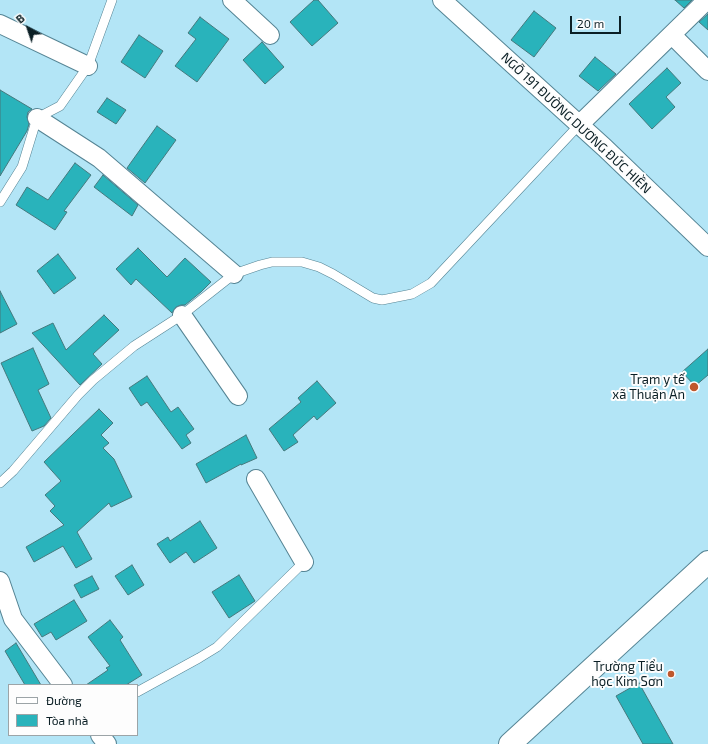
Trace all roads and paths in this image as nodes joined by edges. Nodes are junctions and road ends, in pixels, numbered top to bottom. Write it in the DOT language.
graph roads {
  1 [pos="112,0"];
  2 [pos="232,0"];
  3 [pos="442,0"];
  4 [pos="707,0"];
  5 [pos="0,24"];
  6 [pos="270,35"];
  7 [pos="672,35"];
  8 [pos="88,66"];
  9 [pos="708,70"];
  10 [pos="37,118"];
  11 [pos="579,125"];
  12 [pos="0,202"];
  13 [pos="708,247"];
  14 [pos="234,274"];
  15 [pos="182,315"];
  16 [pos="238,396"];
  17 [pos="256,479"];
  18 [pos="0,483"];
  19 [pos="304,562"];
  20 [pos="708,562"];
  21 [pos="0,581"];
  22 [pos="62,684"];
  23 [pos="138,691"];
  24 [pos="510,744"];
  1 -- 8 [label="lane"];
  2 -- 6 [label="street"];
  3 -- 11 [label="street, NGÕ 191 ĐƯỜNG DƯƠNG ĐỨC HIỀN"];
  4 -- 7 [label="street"];
  5 -- 8 [label="street"];
  7 -- 9 [label="street"];
  7 -- 11 [label="street"];
  8 -- 10 [label="lane"];
  10 -- 12 [label="lane"];
  10 -- 14 [label="street"];
  11 -- 13 [label="street, NGÕ 191 ĐƯỜNG DƯƠNG ĐỨC HIỀN"];
  11 -- 14 [label="lane"];
  14 -- 15 [label="lane"];
  15 -- 16 [label="street"];
  15 -- 18 [label="lane"];
  17 -- 19 [label="street"];
  19 -- 23 [label="lane"];
  20 -- 24 [label="highway"];
  21 -- 22 [label="street"];
}
